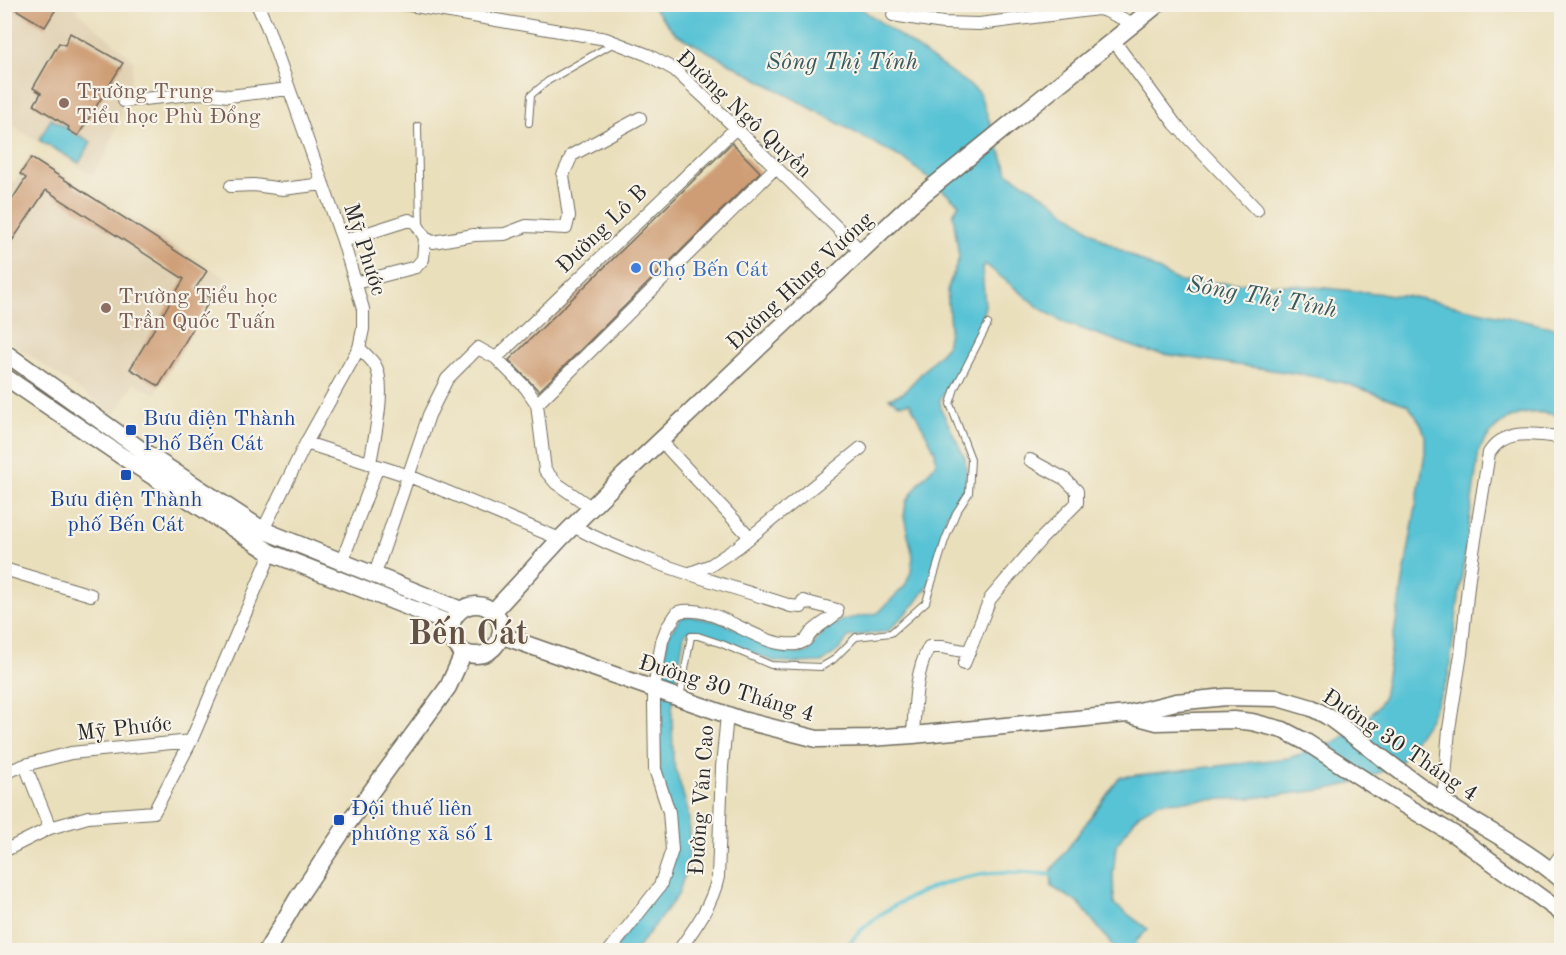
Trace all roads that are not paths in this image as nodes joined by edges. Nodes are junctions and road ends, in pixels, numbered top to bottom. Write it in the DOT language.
graph roads {
  1 [pos="257,4"];
  2 [pos="404,4"];
  3 [pos="1158,4"];
  4 [pos="450,8"];
  5 [pos="893,15"];
  6 [pos="1134,24"];
  7 [pos="1114,41"];
  8 [pos="615,42"];
  9 [pos="289,89"];
  10 [pos="124,101"];
  11 [pos="640,118"];
  12 [pos="530,123"];
  13 [pos="418,126"];
  14 [pos="735,129"];
  15 [pos="775,168"];
  16 [pos="323,184"];
  17 [pos="231,186"];
  18 [pos="1257,210"];
  19 [pos="423,235"];
  20 [pos="343,241"];
  21 [pos="862,252"];
  22 [pos="355,283"];
  23 [pos="988,324"];
  24 [pos="359,348"];
  25 [pos="4,352"];
  26 [pos="496,358"];
  27 [pos="4,376"];
  28 [pos="537,404"];
  29 [pos="1558,437"];
  30 [pos="661,441"];
  31 [pos="306,443"];
  32 [pos="861,448"];
  33 [pos="1030,460"];
  34 [pos="146,463"];
  35 [pos="374,464"];
  36 [pos="409,476"];
  37 [pos="592,508"];
  38 [pos="573,526"];
  39 [pos="263,530"];
  40 [pos="750,537"];
  41 [pos="560,538"];
  42 [pos="271,553"];
  43 [pos="342,561"];
  44 [pos="4,569"];
  45 [pos="690,573"];
  46 [pos="375,574"];
  47 [pos="91,595"];
  48 [pos="422,603"];
  49 [pos="492,612"];
  50 [pos="456,617"];
  51 [pos="500,635"];
  52 [pos="464,652"];
  53 [pos="969,652"];
  54 [pos="964,664"];
  55 [pos="656,690"];
  56 [pos="678,698"];
  57 [pos="1127,714"];
  58 [pos="727,715"];
  59 [pos="913,735"];
  60 [pos="191,741"];
  61 [pos="25,765"];
  62 [pos="4,772"];
  63 [pos="1443,802"];
  64 [pos="50,828"];
  65 [pos="4,851"];
  66 [pos="1562,853"];
  67 [pos="1556,875"];
  68 [pos="1562,913"];
  69 [pos="267,951"];
  70 [pos="610,951"];
  71 [pos="679,951"];
  1 -- 9 [label="street, Mỹ Phước"];
  2 -- 4 [label="street, Đường Ngô Quyền"];
  3 -- 6 [label="main road, Đường Hùng Vương"];
  4 -- 8 [label="street, Đường Ngô Quyền"];
  5 -- 6 [label="street"];
  6 -- 7 [label="main road, Đường Hùng Vương"];
  7 -- 18 [label="street"];
  7 -- 21 [label="main road, Đường Hùng Vương"];
  8 -- 12 [label="lane"];
  8 -- 14 [label="street, Đường Ngô Quyền"];
  9 -- 10 [label="street"];
  9 -- 16 [label="street, Mỹ Phước"];
  11 -- 19 [label="street"];
  13 -- 19 [label="lane"];
  14 -- 15 [label="street, Đường Ngô Quyền"];
  14 -- 26 [label="street, Đường Lô B"];
  15 -- 21 [label="street, Đường Ngô Quyền"];
  15 -- 28 [label="street"];
  16 -- 17 [label="street"];
  16 -- 20 [label="street, Mỹ Phước"];
  19 -- 20 [label="street"];
  19 -- 22 [label="street"];
  20 -- 22 [label="street, Mỹ Phước"];
  21 -- 30 [label="main road, Đường Hùng Vương"];
  22 -- 24 [label="street, Mỹ Phước"];
  23 -- 56 [label="lane"];
  24 -- 31 [label="street, Mỹ Phước"];
  24 -- 35 [label="street"];
  25 -- 34 [label="main road"];
  26 -- 28 [label="street"];
  26 -- 36 [label="street"];
  27 -- 34 [label="main road"];
  28 -- 37 [label="street"];
  29 -- 63 [label="street"];
  30 -- 37 [label="main road, Đường Hùng Vương"];
  30 -- 40 [label="street"];
  31 -- 35 [label="street"];
  31 -- 39 [label="street, Mỹ Phước"];
  32 -- 40 [label="street"];
  33 -- 53 [label="street"];
  34 -- 39 [label="main road"];
  34 -- 42 [label="main road"];
  35 -- 36 [label="street"];
  35 -- 43 [label="street"];
  36 -- 41 [label="street"];
  36 -- 46 [label="street"];
  37 -- 38 [label="main road, Đường Hùng Vương"];
  38 -- 41 [label="main road, Đường Hùng Vương"];
  38 -- 45 [label="street"];
  39 -- 42 [label="main road"];
  39 -- 43 [label="main road"];
  40 -- 45 [label="street"];
  41 -- 49 [label="main road, Đường Hùng Vương"];
  42 -- 48 [label="main road"];
  42 -- 60 [label="street, Mỹ Phước"];
  43 -- 46 [label="main road"];
  44 -- 47 [label="street"];
  45 -- 55 [label="street"];
  46 -- 48 [label="main road"];
  48 -- 50 [label="main road"];
  49 -- 50 [label="main road"];
  49 -- 51 [label="main road"];
  50 -- 52 [label="main road"];
  51 -- 52 [label="main road"];
  51 -- 55 [label="main road, Đường 30 Tháng 4"];
  52 -- 69 [label="main road"];
  53 -- 54 [label="street"];
  53 -- 59 [label="street"];
  55 -- 56 [label="main road, Đường 30 Tháng 4"];
  55 -- 70 [label="street"];
  56 -- 58 [label="main road, Đường 30 Tháng 4"];
  57 -- 59 [label="main road, Đường 30 Tháng 4"];
  57 -- 63 [label="main road, Đường 30 Tháng 4"];
  57 -- 68 [label="main road, Đường 30 Tháng 4"];
  58 -- 59 [label="main road, Đường 30 Tháng 4"];
  58 -- 71 [label="street, Đường Văn Cao"];
  60 -- 61 [label="street, Mỹ Phước"];
  60 -- 64 [label="street"];
  61 -- 62 [label="street, Mỹ Phước"];
  61 -- 64 [label="street"];
  63 -- 67 [label="main road, Đường 30 Tháng 4"];
  64 -- 65 [label="street"];
  66 -- 67 [label="street"];
}
